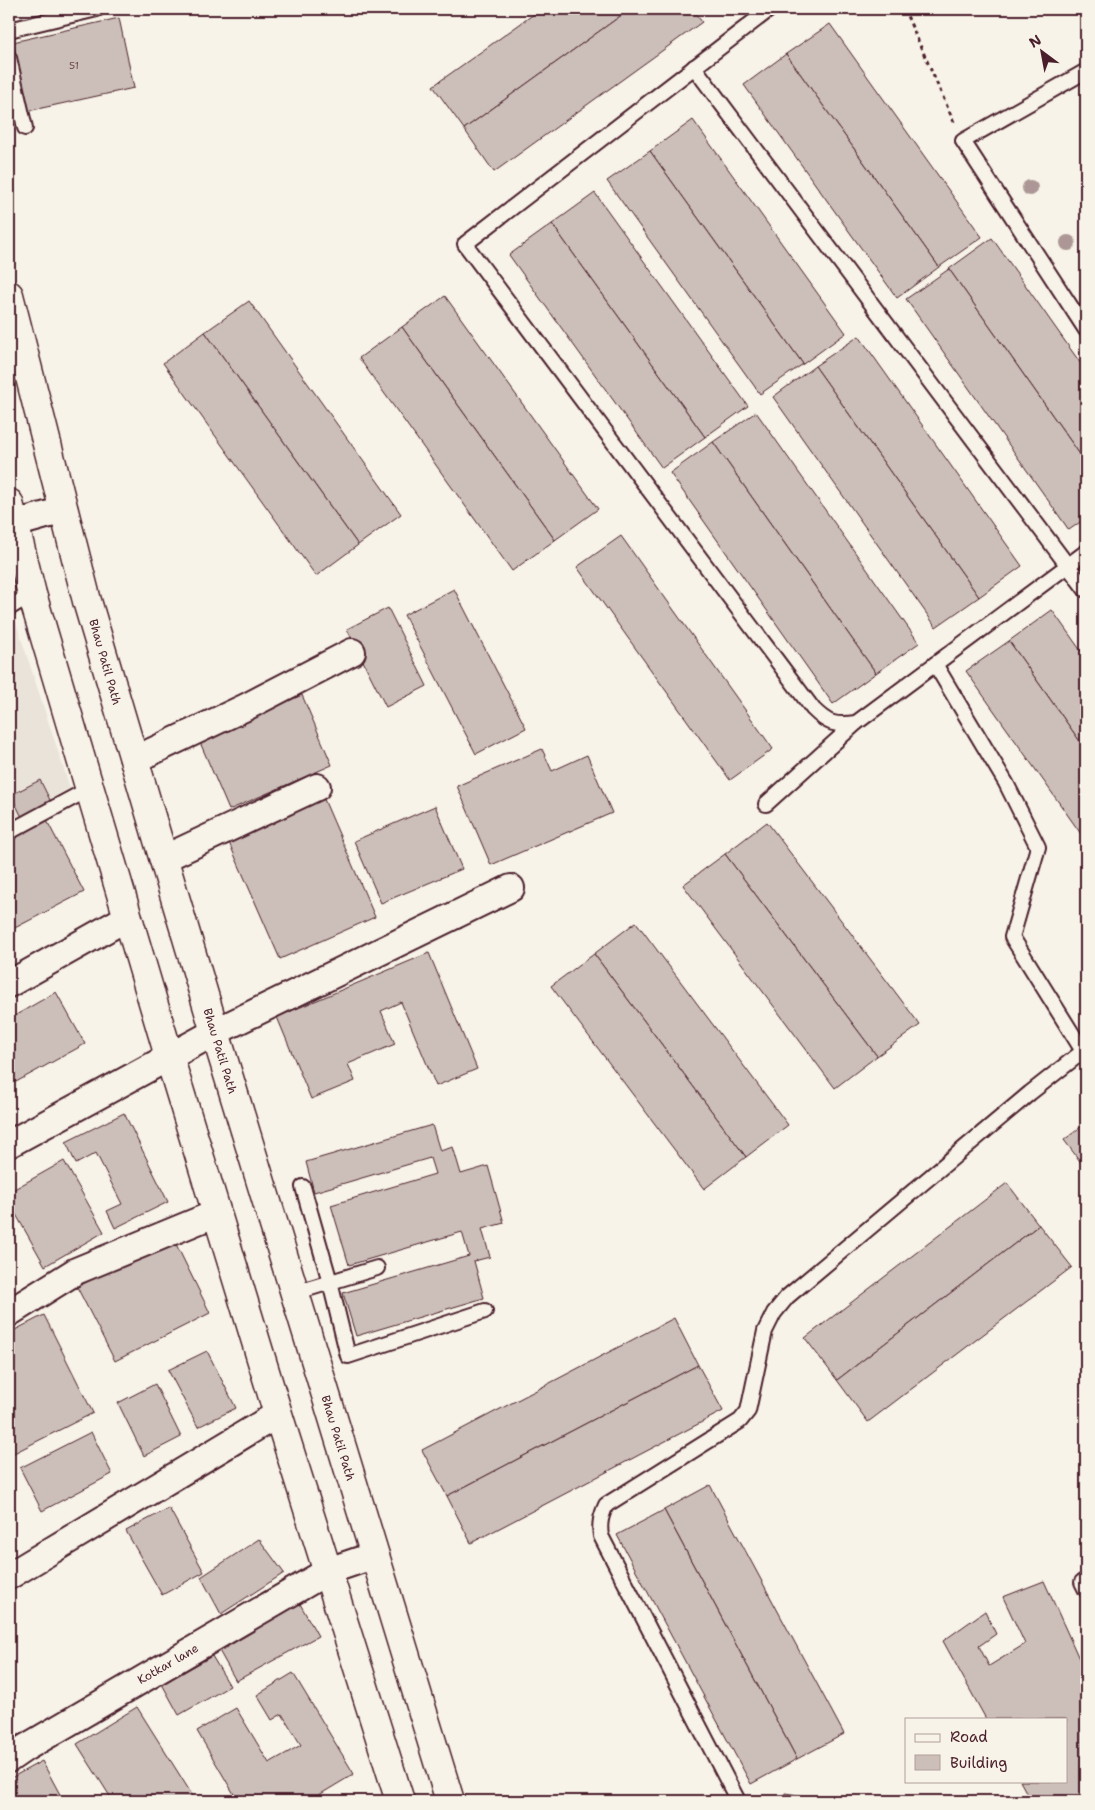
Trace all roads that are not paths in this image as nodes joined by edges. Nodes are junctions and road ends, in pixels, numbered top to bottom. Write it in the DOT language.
graph roads {
  1 [pos="97,9"];
  2 [pos="770,9"];
  3 [pos="9,30"];
  4 [pos="9,58"];
  5 [pos="694,67"];
  6 [pos="1086,72"];
  7 [pos="25,128"];
  8 [pos="9,295"];
  9 [pos="1086,330"];
  10 [pos="64,510"];
  11 [pos="11,517"];
  12 [pos="1086,552"];
  13 [pos="1068,566"];
  14 [pos="1086,590"];
  15 [pos="32,594"];
  16 [pos="9,608"];
  17 [pos="352,652"];
  18 [pos="935,664"];
  19 [pos="856,723"];
  20 [pos="134,760"];
  21 [pos="317,787"];
  22 [pos="90,789"];
  23 [pos="766,804"];
  24 [pos="9,832"];
  25 [pos="163,859"];
  26 [pos="511,888"];
  27 [pos="128,917"];
  28 [pos="9,984"];
  29 [pos="215,1032"];
  30 [pos="1084,1050"];
  31 [pos="169,1056"];
  32 [pos="9,1144"];
  33 [pos="303,1188"];
  34 [pos="217,1213"];
  35 [pos="377,1268"];
  36 [pos="330,1282"];
  37 [pos="294,1293"];
  38 [pos="485,1311"];
  39 [pos="9,1313"];
  40 [pos="278,1414"];
  41 [pos="375,1554"];
  42 [pos="328,1571"];
  43 [pos="9,1576"];
  44 [pos="9,1759"];
  45 [pos="400,1801"];
  46 [pos="450,1801"];
  47 [pos="738,1801"];
  1 -- 3 [label="lane"];
  2 -- 5 [label="lane"];
  4 -- 7 [label="lane"];
  5 -- 13 [label="lane"];
  5 -- 19 [label="lane"];
  6 -- 9 [label="lane"];
  8 -- 10 [label="main road, Bhau Patil Path"];
  10 -- 11 [label="street"];
  10 -- 20 [label="main road, Bhau Patil Path"];
  11 -- 15 [label="main road"];
  12 -- 13 [label="lane"];
  13 -- 14 [label="lane"];
  13 -- 18 [label="lane"];
  15 -- 16 [label="lane"];
  15 -- 22 [label="main road"];
  17 -- 20 [label="street"];
  18 -- 19 [label="lane"];
  18 -- 30 [label="lane"];
  19 -- 23 [label="lane"];
  20 -- 25 [label="main road, Bhau Patil Path"];
  21 -- 25 [label="street"];
  22 -- 24 [label="lane"];
  22 -- 27 [label="main road"];
  25 -- 29 [label="main road, Bhau Patil Path"];
  26 -- 29 [label="street"];
  27 -- 28 [label="street"];
  27 -- 31 [label="main road"];
  29 -- 31 [label="street"];
  29 -- 37 [label="main road, Bhau Patil Path"];
  30 -- 47 [label="lane"];
  31 -- 32 [label="street"];
  31 -- 34 [label="main road"];
  33 -- 36 [label="lane"];
  34 -- 39 [label="street"];
  34 -- 40 [label="main road"];
  35 -- 36 [label="lane"];
  36 -- 37 [label="lane"];
  36 -- 38 [label="lane"];
  37 -- 41 [label="main road, Bhau Patil Path"];
  40 -- 42 [label="main road"];
  40 -- 43 [label="street"];
  41 -- 42 [label="street, Kotkar lane"];
  41 -- 46 [label="main road, Bhau Patil Path"];
  42 -- 44 [label="street, Kotkar lane"];
  42 -- 45 [label="main road"];
}
